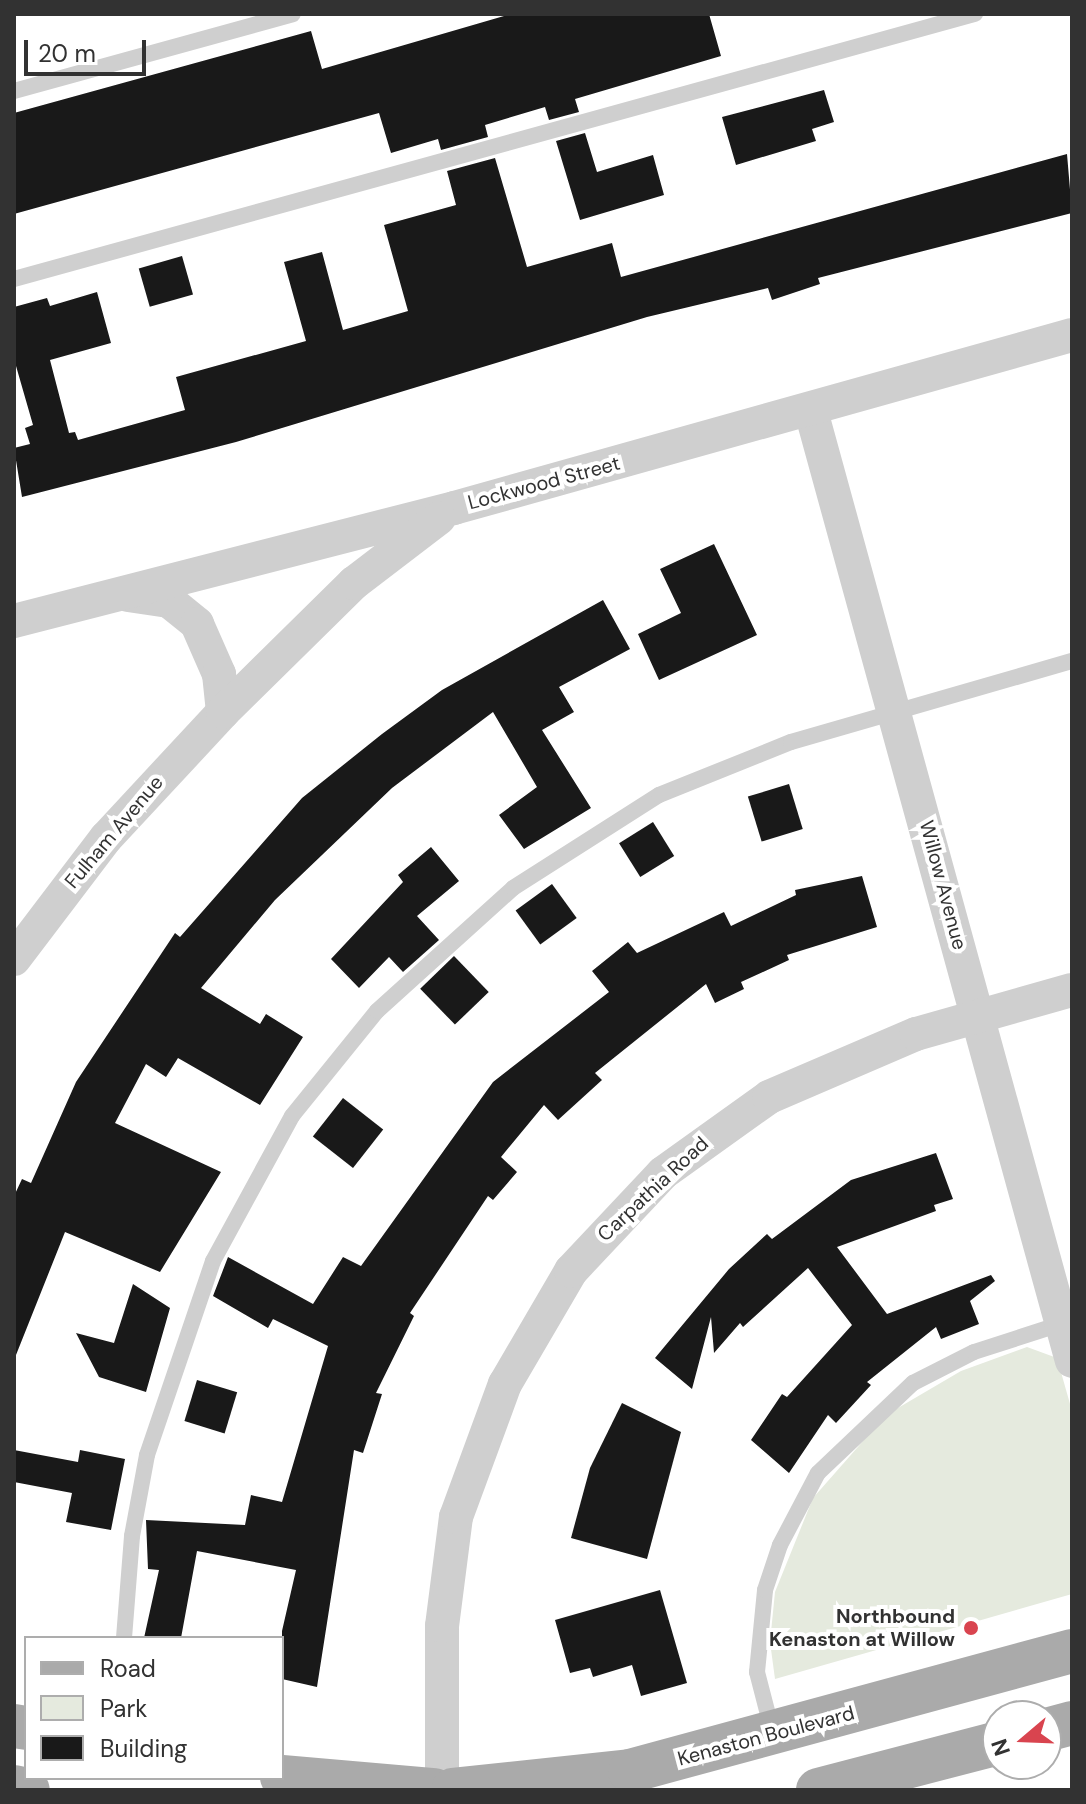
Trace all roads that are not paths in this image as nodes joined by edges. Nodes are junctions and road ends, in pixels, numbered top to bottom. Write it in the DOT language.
graph roads {
  1 [pos="293,14"];
  2 [pos="975,14"];
  3 [pos="14,91"];
  4 [pos="14,279"];
  5 [pos="1072,335"];
  6 [pos="811,411"];
  7 [pos="454,508"];
  8 [pos="113,592"];
  9 [pos="14,621"];
  10 [pos="1072,661"];
  11 [pos="895,709"];
  12 [pos="223,712"];
  13 [pos="14,959"];
  14 [pos="1072,990"];
  15 [pos="980,1015"];
  16 [pos="1067,1322"];
  17 [pos="1072,1361"];
  18 [pos="124,1636"];
  19 [pos="1072,1651"];
  20 [pos="773,1735"];
  21 [pos="982,1747"];
  22 [pos="284,1777"];
  23 [pos="14,1787"];
  24 [pos="28,1790"];
  25 [pos="434,1790"];
  26 [pos="442,1790"];
  27 [pos="453,1790"];
  28 [pos="818,1790"];
  1 -- 3 [label="lane"];
  2 -- 4 [label="lane"];
  5 -- 6 [label="street, Lockwood Street"];
  6 -- 7 [label="street, Lockwood Street"];
  6 -- 11 [label="street, Willow Avenue"];
  7 -- 8 [label="street, Lockwood Street"];
  7 -- 12 [label="street, Fulham Avenue"];
  8 -- 9 [label="street, Lockwood Street"];
  8 -- 12 [label="street"];
  10 -- 11 [label="lane"];
  11 -- 15 [label="street, Willow Avenue"];
  11 -- 18 [label="lane"];
  12 -- 13 [label="street, Fulham Avenue"];
  14 -- 15 [label="street, Carpathia Road"];
  15 -- 16 [label="street, Willow Avenue"];
  15 -- 26 [label="street, Carpathia Road"];
  16 -- 17 [label="street, Willow Avenue"];
  16 -- 20 [label="lane"];
  19 -- 20 [label="main road, Kenaston Boulevard"];
  20 -- 27 [label="main road, Kenaston Boulevard"];
  21 -- 28 [label="main road"];
  22 -- 25 [label="main road"];
  23 -- 24 [label="main road"];
}
